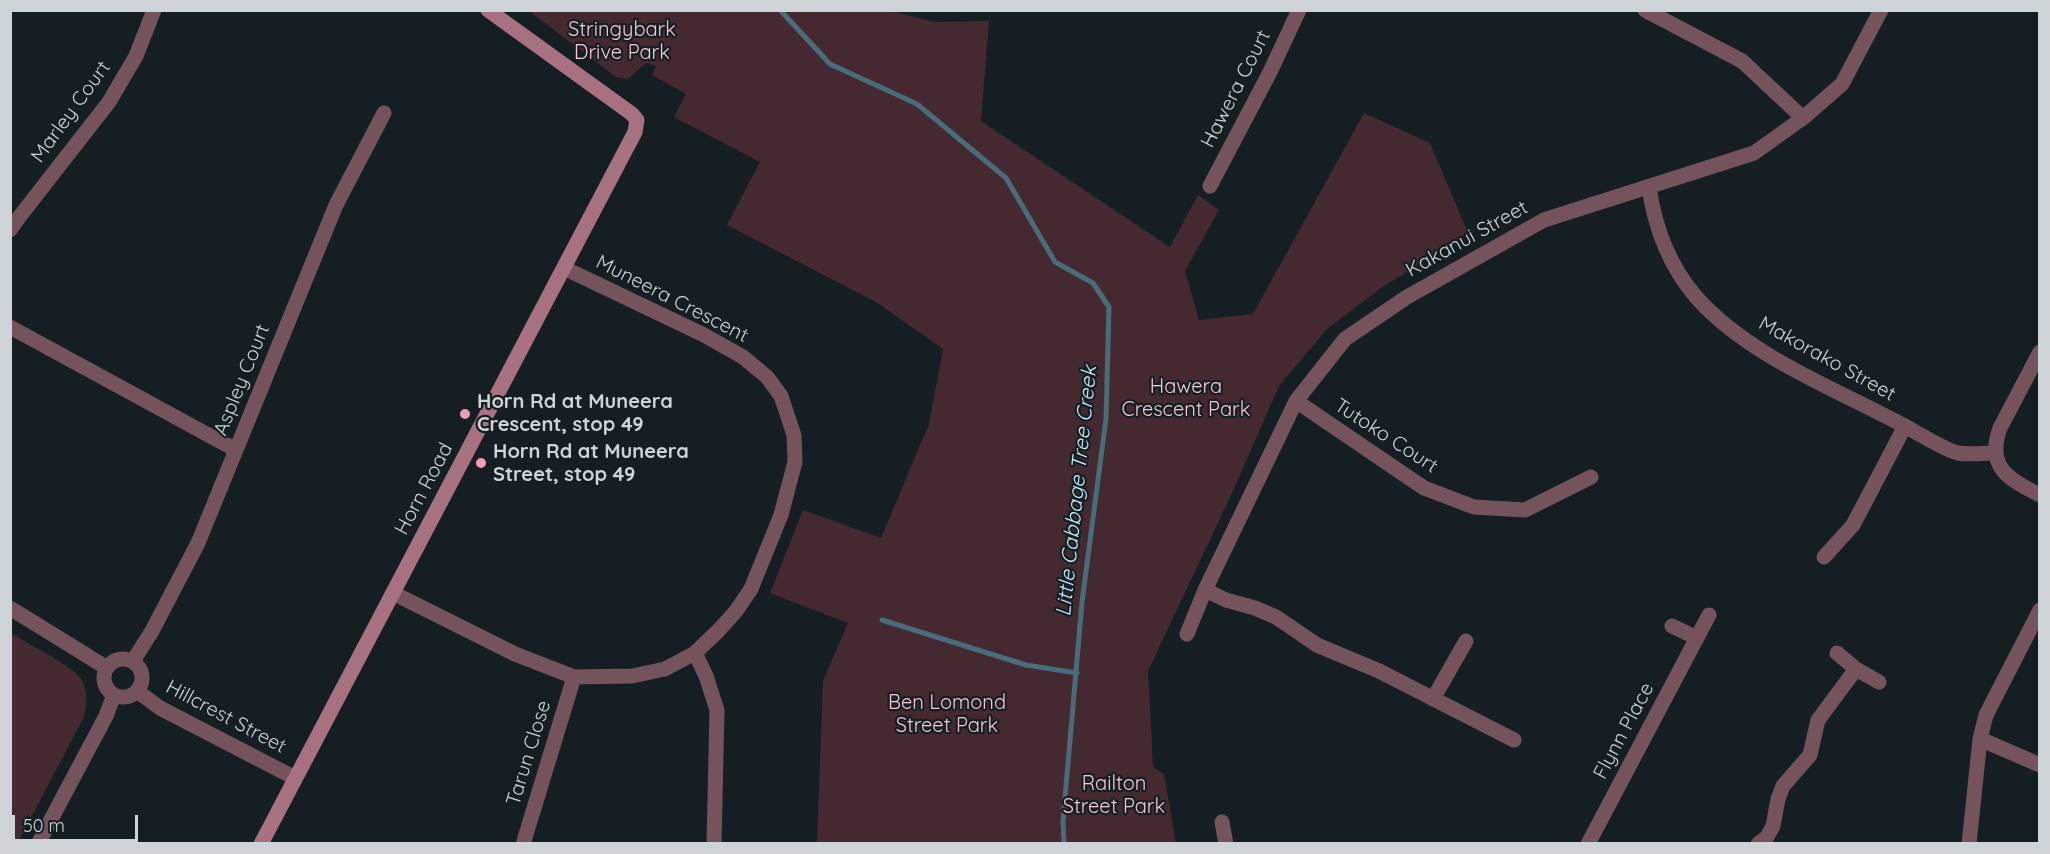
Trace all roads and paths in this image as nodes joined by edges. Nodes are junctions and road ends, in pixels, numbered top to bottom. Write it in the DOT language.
graph roads {
  1 [pos="154,10"];
  2 [pos="488,10"];
  3 [pos="1299,10"];
  4 [pos="1645,10"];
  5 [pos="1881,10"];
  6 [pos="384,113"];
  7 [pos="1803,118"];
  8 [pos="1210,186"];
  9 [pos="1649,187"];
  10 [pos="10,230"];
  11 [pos="564,268"];
  12 [pos="10,327"];
  13 [pos="2040,352"];
  14 [pos="1296,401"];
  15 [pos="1905,426"];
  16 [pos="236,450"];
  17 [pos="1995,453"];
  18 [pos="1591,477"];
  19 [pos="2040,495"];
  20 [pos="1824,557"];
  21 [pos="1205,590"];
  22 [pos="393,593"];
  23 [pos="10,608"];
  24 [pos="2040,610"];
  25 [pos="1709,615"];
  26 [pos="1672,626"];
  27 [pos="1187,634"];
  28 [pos="1697,638"];
  29 [pos="1466,641"];
  30 [pos="695,653"];
  31 [pos="1837,653"];
  32 [pos="133,661"];
  33 [pos="107,668"];
  34 [pos="1856,669"];
  35 [pos="574,677"];
  36 [pos="1879,682"];
  37 [pos="137,691"];
  38 [pos="114,695"];
  39 [pos="1433,699"];
  40 [pos="1514,740"];
  41 [pos="1980,740"];
  42 [pos="2040,765"];
  43 [pos="295,778"];
  44 [pos="1222,822"];
  45 [pos="524,841"];
  46 [pos="38,843"];
  47 [pos="261,843"];
  48 [pos="714,843"];
  49 [pos="1226,843"];
  50 [pos="1588,843"];
  51 [pos="1758,843"];
  52 [pos="1969,843"];
  1 -- 10 [label="street, Marley Court"];
  2 -- 11 [label="street, Horn Road"];
  3 -- 8 [label="street, Hawera Court"];
  4 -- 7 [label="street"];
  5 -- 7 [label="street, Kakanui Street"];
  6 -- 16 [label="street, Aspley Court"];
  7 -- 9 [label="street, Kakanui Street"];
  9 -- 14 [label="street, Kakanui Street"];
  9 -- 15 [label="street, Makorako Street"];
  11 -- 22 [label="street, Horn Road"];
  11 -- 30 [label="street, Muneera Crescent"];
  12 -- 16 [label="street"];
  13 -- 17 [label="street"];
  14 -- 18 [label="street, Tutoko Court"];
  14 -- 21 [label="street, Kakanui Street"];
  15 -- 17 [label="street, Makorako Street"];
  15 -- 20 [label="street"];
  16 -- 32 [label="street, Aspley Court"];
  17 -- 19 [label="street"];
  21 -- 27 [label="street, Kakanui Street"];
  21 -- 39 [label="street"];
  22 -- 35 [label="street, Muneera Crescent"];
  22 -- 43 [label="street, Horn Road"];
  23 -- 33 [label="street"];
  24 -- 41 [label="street"];
  25 -- 28 [label="street, Flynn Place"];
  26 -- 28 [label="street"];
  28 -- 50 [label="street, Flynn Place"];
  29 -- 39 [label="street"];
  30 -- 35 [label="street, Muneera Crescent"];
  30 -- 48 [label="street"];
  31 -- 34 [label="street"];
  32 -- 33 [label="street"];
  32 -- 37 [label="street, Hillcrest Street"];
  33 -- 38 [label="street"];
  34 -- 36 [label="street"];
  34 -- 51 [label="street"];
  35 -- 45 [label="street, Tarun Close"];
  37 -- 38 [label="street, Hillcrest Street"];
  37 -- 43 [label="street, Hillcrest Street"];
  38 -- 46 [label="street"];
  39 -- 40 [label="street"];
  41 -- 42 [label="street"];
  41 -- 52 [label="street"];
  43 -- 47 [label="street, Horn Road"];
  44 -- 49 [label="street"];
}
